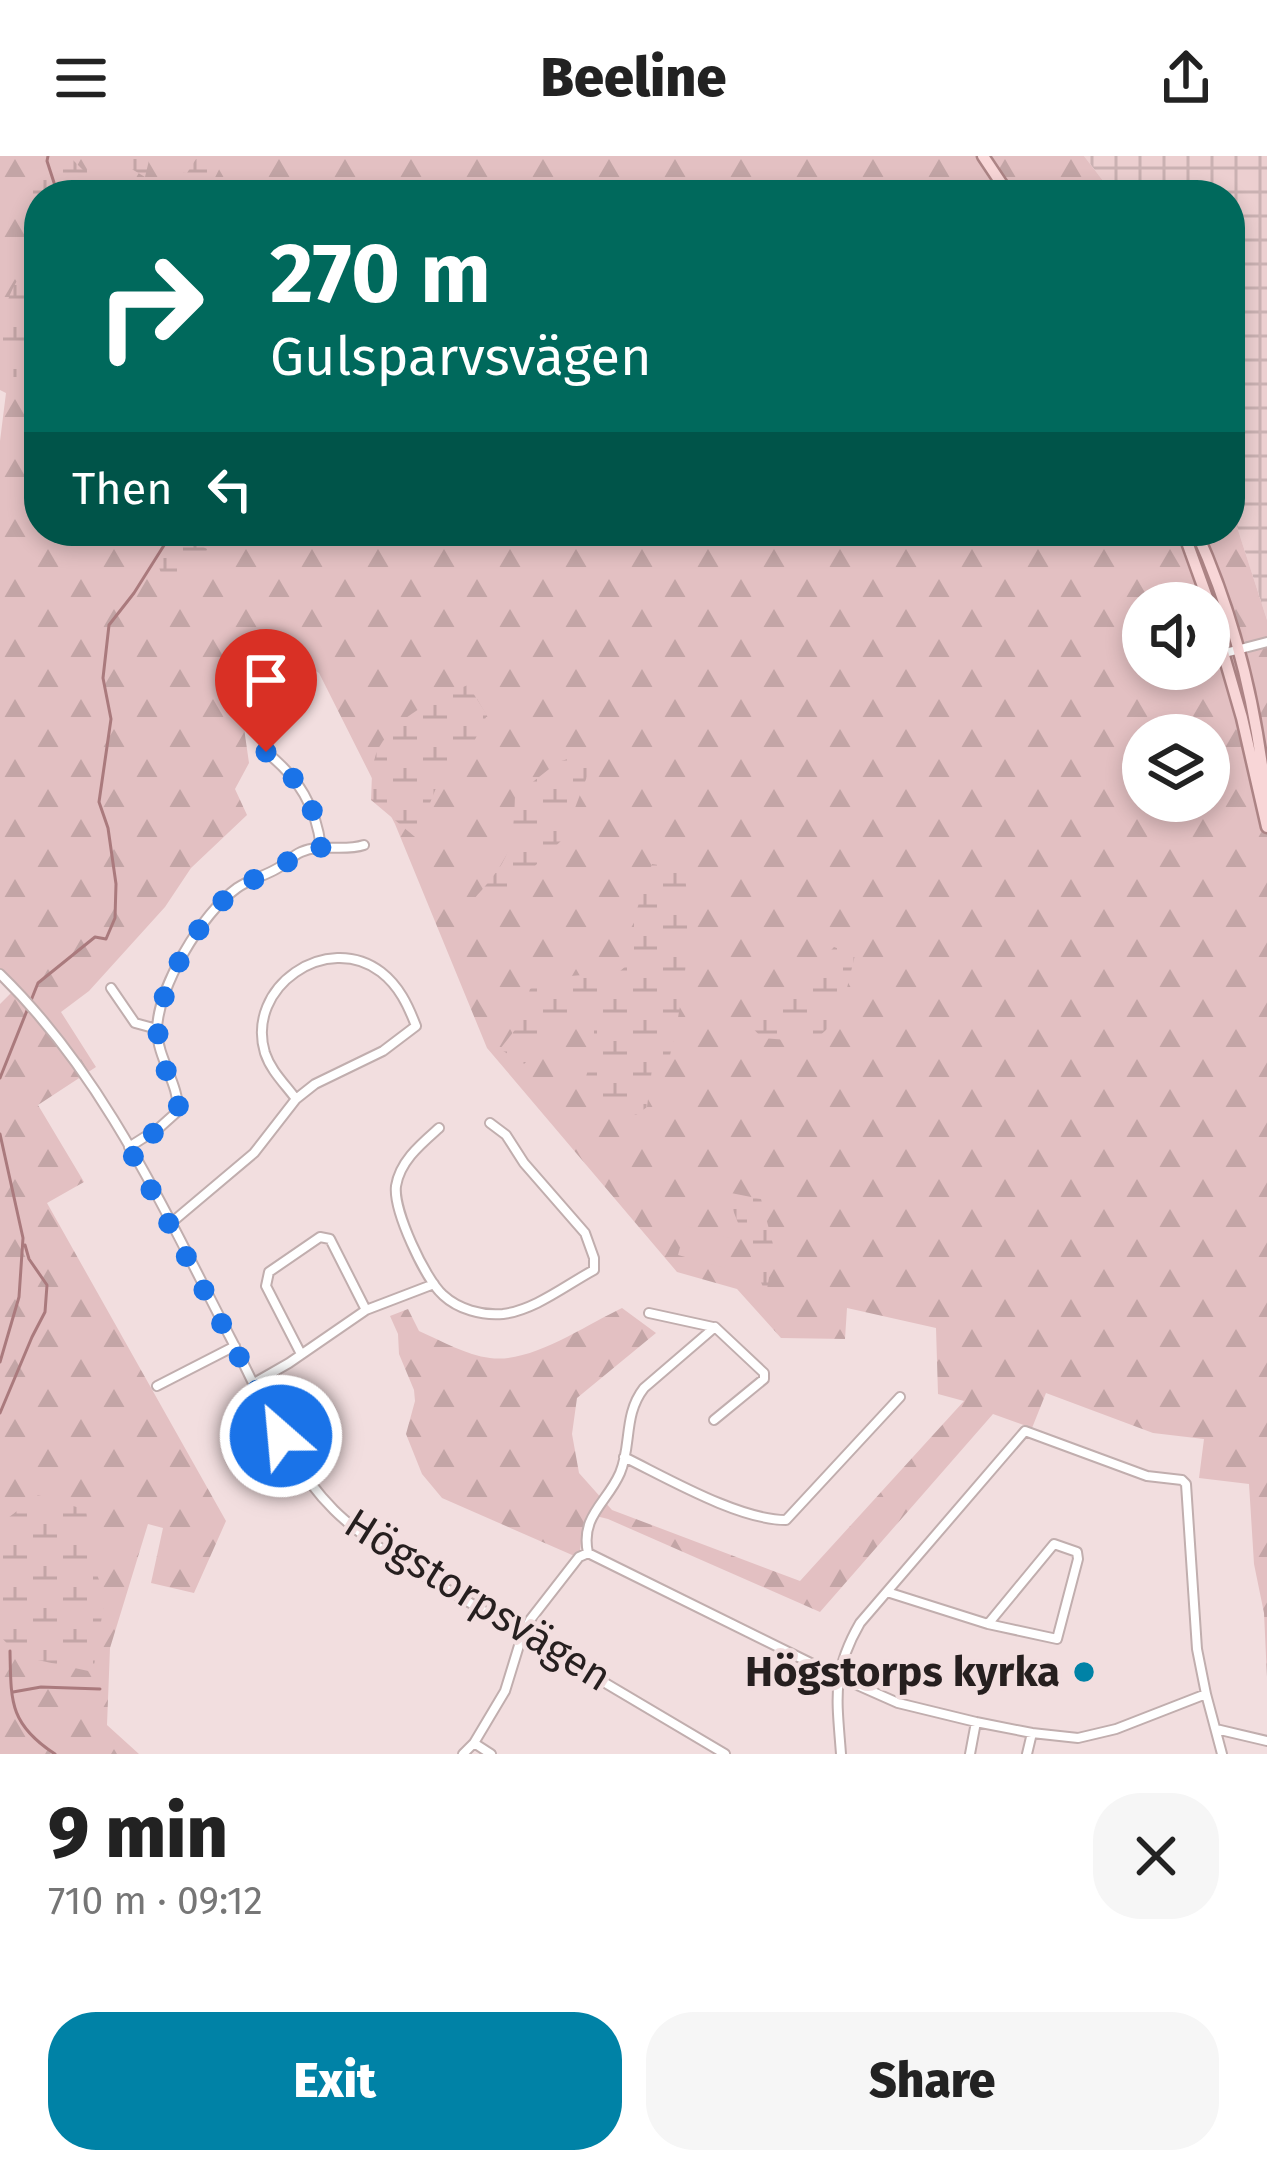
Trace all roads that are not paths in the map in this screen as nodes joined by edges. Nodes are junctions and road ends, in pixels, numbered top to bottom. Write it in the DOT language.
graph roads {
  1 [pos="1188,546"];
  2 [pos="1201,546"];
  3 [pos="1201,582"];
  4 [pos="1267,643"];
  5 [pos="1239,650"];
  6 [pos="1230,652"];
  7 [pos="1230,674"];
  8 [pos="266,752"];
  9 [pos="1267,808"];
  10 [pos="1267,827"];
  11 [pos="364,844"];
  12 [pos="321,848"];
  13 [pos="0,974"];
  14 [pos="111,988"];
  15 [pos="158,1029"];
  16 [pos="296,1099"];
  17 [pos="490,1123"];
  18 [pos="439,1128"];
  19 [pos="129,1148"];
  20 [pos="171,1223"];
  21 [pos="434,1284"];
  22 [pos="366,1310"];
  23 [pos="649,1312"];
  24 [pos="715,1327"];
  25 [pos="235,1346"];
  26 [pos="301,1354"];
  27 [pos="254,1383"];
  28 [pos="157,1386"];
  29 [pos="900,1397"];
  30 [pos="714,1420"];
  31 [pos="624,1457"];
  32 [pos="588,1553"];
  33 [pos="887,1592"];
  34 [pos="988,1624"];
  35 [pos="524,1633"];
  36 [pos="837,1676"];
  37 [pos="1205,1694"];
  38 [pos="976,1722"];
  39 [pos="1216,1730"];
  40 [pos="1032,1733"];
  41 [pos="1267,1742"];
  42 [pos="473,1744"];
  43 [pos="463,1754"];
  44 [pos="490,1754"];
  45 [pos="725,1754"];
  46 [pos="842,1754"];
  47 [pos="970,1754"];
  48 [pos="1028,1754"];
  49 [pos="1222,1754"];
  1 -- 3 [label="main road"];
  2 -- 5 [label="main road"];
  4 -- 5 [label="street"];
  5 -- 6 [label="street"];
  5 -- 9 [label="main road"];
  7 -- 10 [label="main road"];
  8 -- 12 [label="street"];
  11 -- 12 [label="street"];
  12 -- 15 [label="street"];
  13 -- 19 [label="street, Högstorpsvägen"];
  14 -- 15 [label="street"];
  15 -- 19 [label="street"];
  16 -- 16 [label="street"];
  16 -- 20 [label="street"];
  17 -- 21 [label="street"];
  18 -- 21 [label="street"];
  19 -- 20 [label="street, Högstorpsvägen"];
  20 -- 25 [label="street, Högstorpsvägen"];
  21 -- 22 [label="street"];
  22 -- 26 [label="street"];
  22 -- 26 [label="street"];
  23 -- 24 [label="street"];
  24 -- 30 [label="street"];
  24 -- 31 [label="street"];
  25 -- 27 [label="street, Högstorpsvägen"];
  25 -- 28 [label="street"];
  26 -- 27 [label="street"];
  27 -- 35 [label="street, Högstorpsvägen"];
  29 -- 31 [label="street"];
  31 -- 32 [label="street"];
  32 -- 35 [label="street"];
  32 -- 36 [label="street"];
  33 -- 34 [label="street"];
  33 -- 36 [label="street"];
  33 -- 37 [label="street"];
  34 -- 34 [label="street"];
  35 -- 42 [label="street"];
  35 -- 45 [label="street, Högstorpsvägen"];
  36 -- 38 [label="street"];
  36 -- 46 [label="street"];
  37 -- 39 [label="street"];
  37 -- 40 [label="street"];
  38 -- 40 [label="street"];
  38 -- 47 [label="street"];
  39 -- 41 [label="street"];
  39 -- 49 [label="street"];
  40 -- 48 [label="street"];
  42 -- 43 [label="street"];
  42 -- 44 [label="street"];
}
